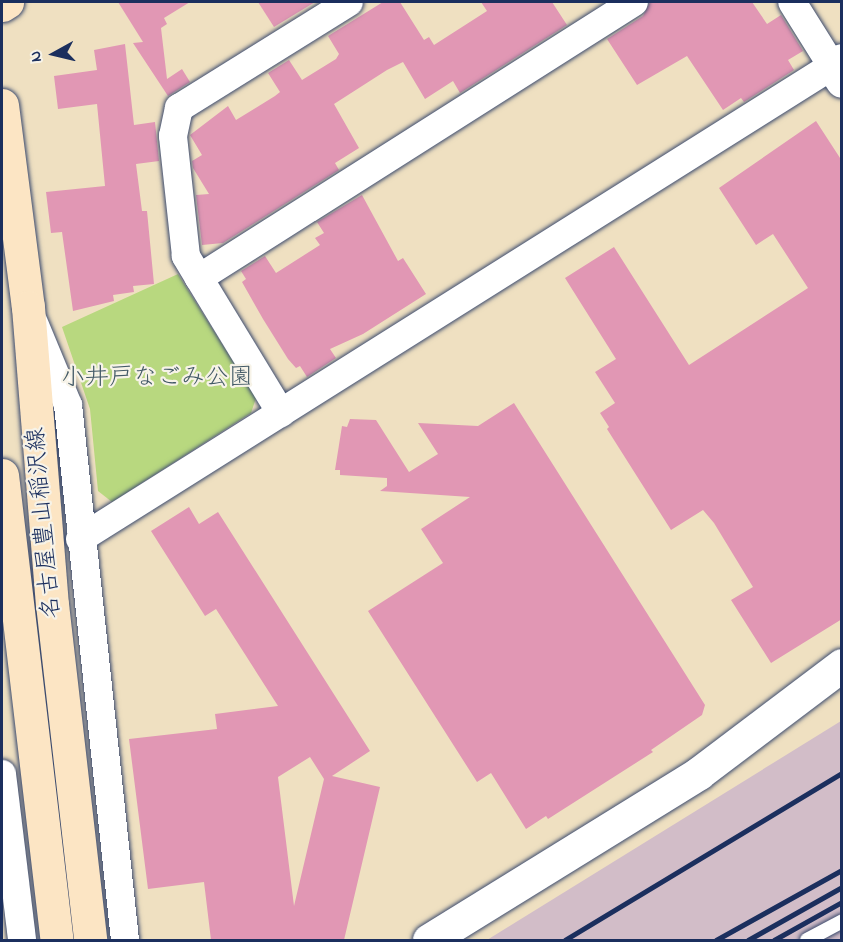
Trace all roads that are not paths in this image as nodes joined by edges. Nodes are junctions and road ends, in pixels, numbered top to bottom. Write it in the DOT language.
graph roads {
  1 [pos="8,2"];
  2 [pos="349,2"];
  3 [pos="634,2"];
  4 [pos="792,2"];
  5 [pos="2,5"];
  6 [pos="838,69"];
  7 [pos="2,105"];
  8 [pos="200,278"];
  9 [pos="28,308"];
  10 [pos="281,413"];
  11 [pos="2,475"];
  12 [pos="80,540"];
  13 [pos="842,665"];
  14 [pos="2,774"];
  15 [pos="842,921"];
  16 [pos="22,940"];
  17 [pos="57,940"];
  18 [pos="90,940"];
  19 [pos="125,940"];
  20 [pos="429,940"];
  21 [pos="807,940"];
  1 -- 5 [label="main road"];
  2 -- 8 [label="street"];
  3 -- 8 [label="street"];
  4 -- 6 [label="street"];
  6 -- 10 [label="street"];
  7 -- 9 [label="main road, 名古屋豊山稲沢線"];
  8 -- 10 [label="street"];
  9 -- 12 [label="street"];
  9 -- 18 [label="main road, 名古屋豊山稲沢線"];
  10 -- 12 [label="street"];
  11 -- 17 [label="main road, 名古屋豊山稲沢線"];
  12 -- 19 [label="street"];
  13 -- 20 [label="street"];
  14 -- 16 [label="street"];
  15 -- 21 [label="lane"];
}
